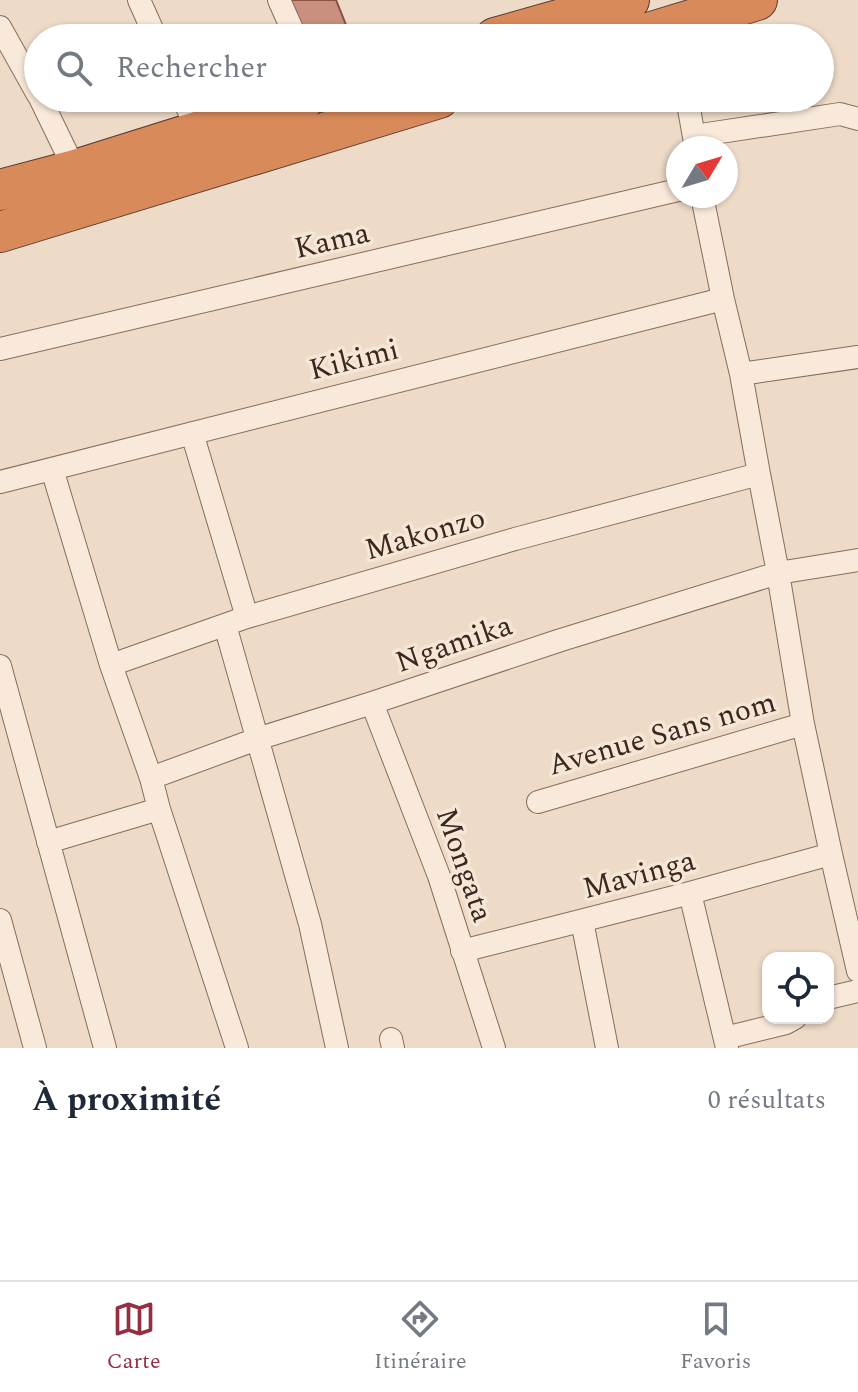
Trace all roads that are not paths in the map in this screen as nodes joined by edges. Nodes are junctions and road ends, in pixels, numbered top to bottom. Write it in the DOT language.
graph roads {
  1 [pos="139,0"];
  2 [pos="279,0"];
  3 [pos="629,0"];
  4 [pos="757,0"];
  5 [pos="671,21"];
  6 [pos="150,24"];
  7 [pos="290,24"];
  8 [pos="544,24"];
  9 [pos="0,27"];
  10 [pos="24,69"];
  11 [pos="47,112"];
  12 [pos="210,112"];
  13 [pos="393,112"];
  14 [pos="690,112"];
  15 [pos="190,115"];
  16 [pos="858,119"];
  17 [pos="694,136"];
  18 [pos="726,136"];
  19 [pos="75,170"];
  20 [pos="0,190"];
  21 [pos="666,193"];
  22 [pos="704,208"];
  23 [pos="0,232"];
  24 [pos="723,299"];
  25 [pos="0,349"];
  26 [pos="858,357"];
  27 [pos="741,374"];
  28 [pos="192,433"];
  29 [pos="52,469"];
  30 [pos="759,474"];
  31 [pos="0,482"];
  32 [pos="858,560"];
  33 [pos="778,573"];
  34 [pos="236,621"];
  35 [pos="111,665"];
  36 [pos="0,666"];
  37 [pos="372,703"];
  38 [pos="803,724"];
  39 [pos="257,739"];
  40 [pos="151,778"];
  41 [pos="538,802"];
  42 [pos="159,809"];
  43 [pos="48,842"];
  44 [pos="831,854"];
  45 [pos="690,893"];
  46 [pos="0,920"];
  47 [pos="582,921"];
  48 [pos="855,947"];
  49 [pos="462,951"];
  50 [pos="858,971"];
  51 [pos="858,991"];
  52 [pos="834,997"];
  53 [pos="783,1024"];
  54 [pos="726,1043"];
  55 [pos="35,1048"];
  56 [pos="105,1048"];
  57 [pos="237,1048"];
  58 [pos="337,1048"];
  59 [pos="494,1048"];
  60 [pos="607,1048"];
  1 -- 6 [label="street"];
  2 -- 7 [label="street"];
  3 -- 8 [label="highway"];
  4 -- 5 [label="highway"];
  9 -- 10 [label="street"];
  11 -- 19 [label="street"];
  12 -- 15 [label="highway"];
  13 -- 23 [label="highway"];
  14 -- 17 [label="street"];
  15 -- 19 [label="highway"];
  16 -- 18 [label="street"];
  19 -- 20 [label="highway"];
  21 -- 25 [label="street, Kama"];
  22 -- 24 [label="street"];
  24 -- 27 [label="street"];
  24 -- 28 [label="street, Kikimi"];
  26 -- 27 [label="street"];
  27 -- 30 [label="street"];
  28 -- 29 [label="street, Kikimi"];
  28 -- 34 [label="street"];
  29 -- 31 [label="street, Kikimi"];
  29 -- 35 [label="street"];
  30 -- 33 [label="street"];
  30 -- 34 [label="street, Makonzo"];
  32 -- 33 [label="street, Ngamika"];
  33 -- 37 [label="street, Ngamika"];
  33 -- 38 [label="street"];
  34 -- 35 [label="street, Makonzo"];
  34 -- 39 [label="street"];
  35 -- 40 [label="street"];
  36 -- 43 [label="street"];
  37 -- 39 [label="street, Ngamika"];
  37 -- 49 [label="street, Mongata"];
  38 -- 41 [label="street, Avenue Sans nom"];
  38 -- 44 [label="street"];
  39 -- 40 [label="street, Ngamika"];
  39 -- 58 [label="street"];
  40 -- 42 [label="street"];
  42 -- 43 [label="street"];
  42 -- 57 [label="street"];
  43 -- 56 [label="street"];
  44 -- 45 [label="street, Mavinga"];
  44 -- 48 [label="street"];
  45 -- 47 [label="street, Mavinga"];
  45 -- 54 [label="street"];
  46 -- 55 [label="street"];
  47 -- 49 [label="street, Mavinga"];
  47 -- 60 [label="street"];
  48 -- 50 [label="street"];
  49 -- 59 [label="street, Mongata"];
  51 -- 52 [label="street"];
  53 -- 54 [label="street"];
}
